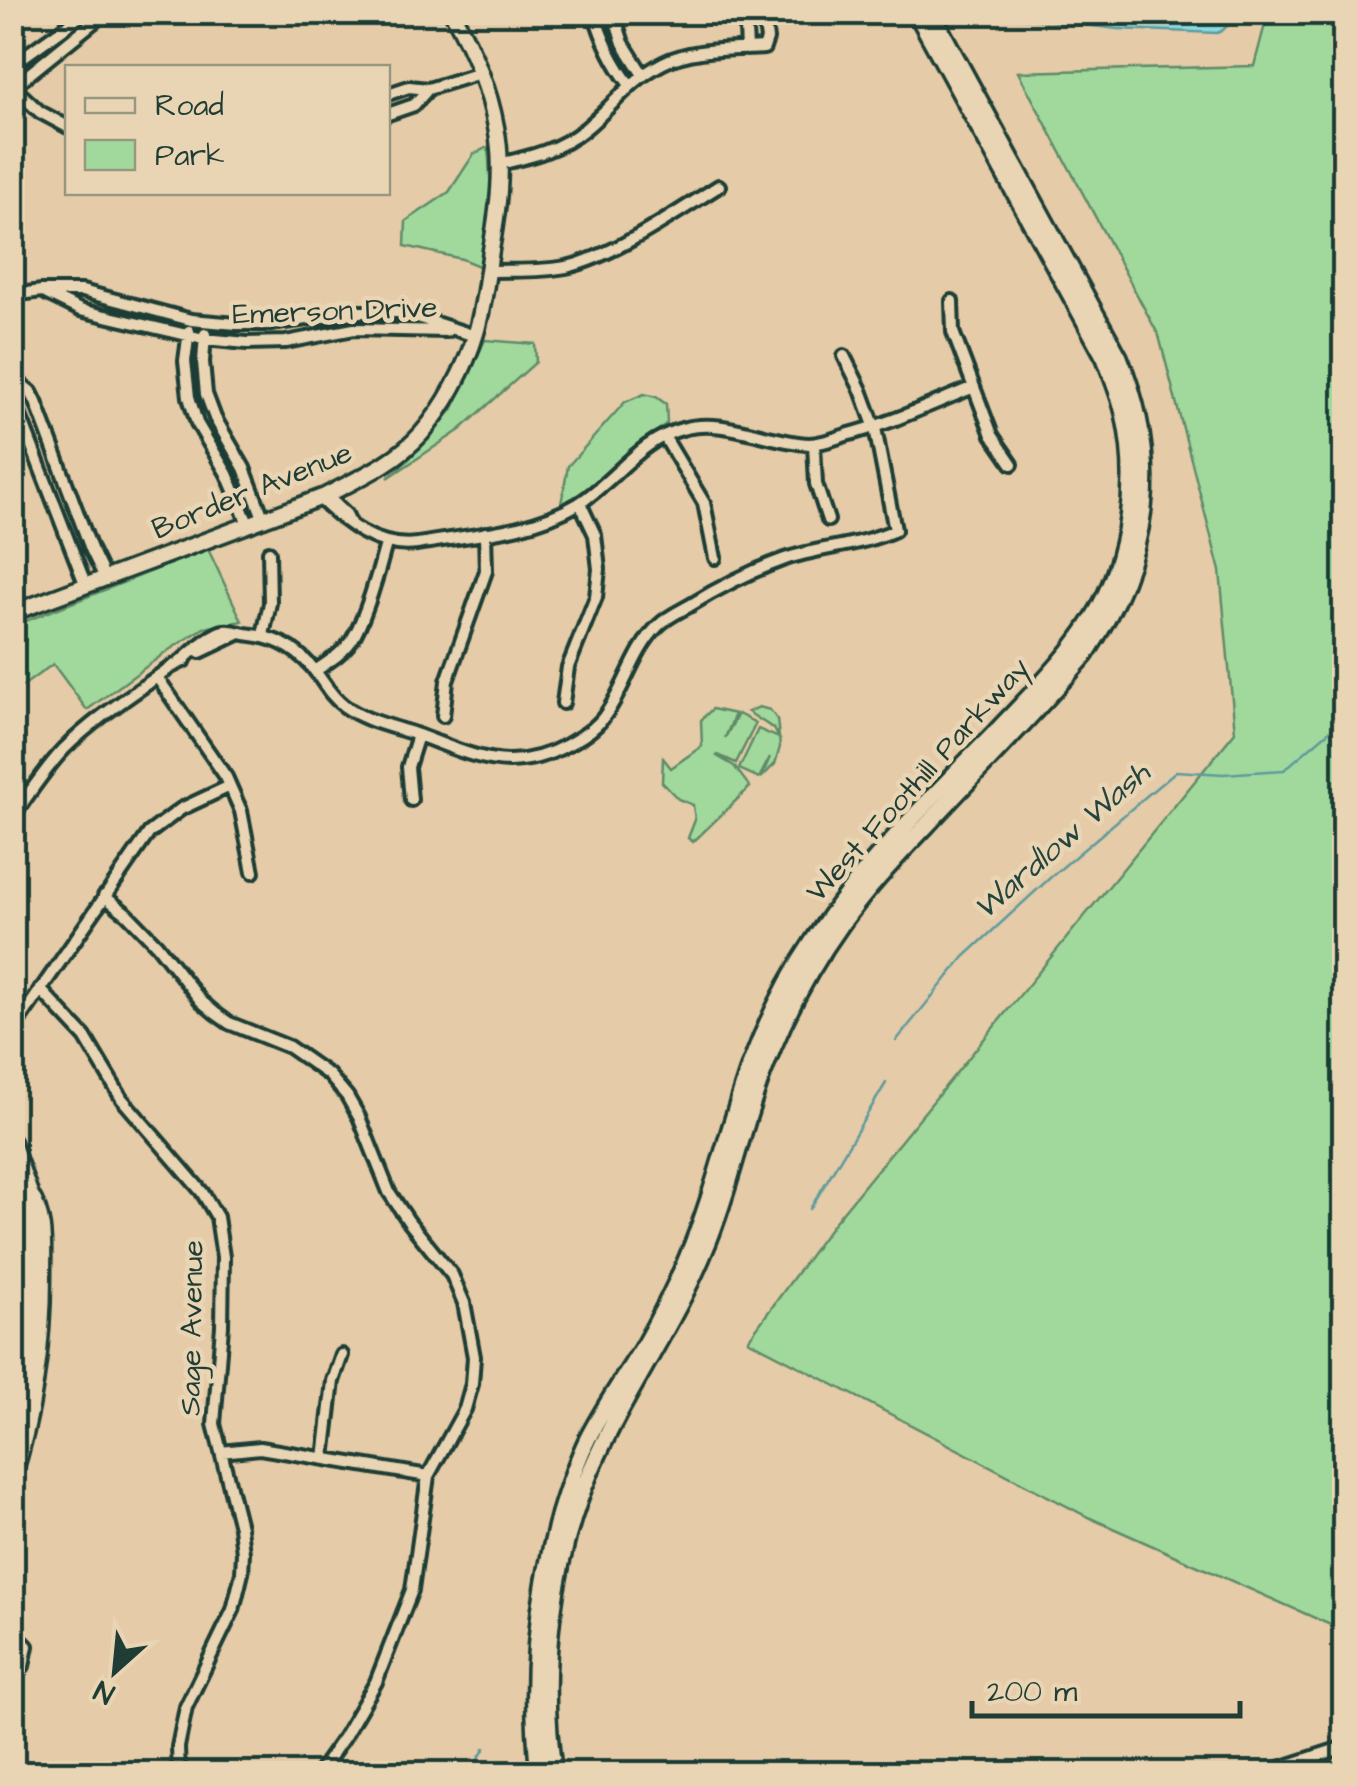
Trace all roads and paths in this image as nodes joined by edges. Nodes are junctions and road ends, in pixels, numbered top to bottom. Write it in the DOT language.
graph roads {
  1 [pos="86,12"];
  2 [pos="106,12"];
  3 [pos="452,12"];
  4 [pos="594,12"];
  5 [pos="613,12"];
  6 [pos="739,12"];
  7 [pos="763,12"];
  8 [pos="919,12"];
  9 [pos="931,12"];
  10 [pos="748,49"];
  11 [pos="12,65"];
  12 [pos="480,73"];
  13 [pos="643,75"];
  14 [pos="968,81"];
  15 [pos="630,85"];
  16 [pos="13,87"];
  17 [pos="428,89"];
  18 [pos="390,93"];
  19 [pos="390,113"];
  20 [pos="65,126"];
  21 [pos="499,164"];
  22 [pos="719,186"];
  23 [pos="488,270"];
  24 [pos="42,291"];
  25 [pos="12,295"];
  26 [pos="952,300"];
  27 [pos="191,320"];
  28 [pos="206,323"];
  29 [pos="459,332"];
  30 [pos="475,336"];
  31 [pos="188,337"];
  32 [pos="204,340"];
  33 [pos="844,356"];
  34 [pos="13,377"];
  35 [pos="974,387"];
  36 [pos="875,428"];
  37 [pos="664,436"];
  38 [pos="814,444"];
  39 [pos="1012,464"];
  40 [pos="322,497"];
  41 [pos="580,503"];
  42 [pos="264,520"];
  43 [pos="828,520"];
  44 [pos="249,526"];
  45 [pos="484,532"];
  46 [pos="386,544"];
  47 [pos="269,552"];
  48 [pos="714,558"];
  49 [pos="104,578"];
  50 [pos="86,586"];
  51 [pos="12,613"];
  52 [pos="264,635"];
  53 [pos="315,671"];
  54 [pos="157,677"];
  55 [pos="563,703"];
  56 [pos="443,716"];
  57 [pos="418,735"];
  58 [pos="230,786"];
  59 [pos="411,800"];
  60 [pos="12,818"];
  61 [pos="253,872"];
  62 [pos="104,896"];
  63 [pos="40,989"];
  64 [pos="12,1031"];
  65 [pos="12,1142"];
  66 [pos="30,1193"];
  67 [pos="342,1355"];
  68 [pos="12,1442"];
  69 [pos="221,1452"];
  70 [pos="324,1458"];
  71 [pos="428,1476"];
  72 [pos="12,1480"];
  73 [pos="12,1631"];
  74 [pos="12,1681"];
  75 [pos="1344,1747"];
  76 [pos="179,1774"];
  77 [pos="318,1774"];
  78 [pos="539,1774"];
  79 [pos="554,1774"];
  80 [pos="1261,1774"];
  1 -- 11 [label="street"];
  2 -- 16 [label="street"];
  3 -- 12 [label="street, Border Avenue"];
  4 -- 15 [label="street"];
  5 -- 13 [label="street"];
  6 -- 10 [label="street"];
  7 -- 10 [label="street"];
  8 -- 14 [label="main road"];
  8 -- 78 [label="main road, West Foothill Parkway"];
  9 -- 14 [label="main road, West Foothill Parkway"];
  10 -- 13 [label="street"];
  12 -- 17 [label="street"];
  12 -- 21 [label="street, Border Avenue"];
  13 -- 15 [label="street"];
  14 -- 79 [label="main road, West Foothill Parkway"];
  15 -- 21 [label="street"];
  16 -- 20 [label="street"];
  17 -- 18 [label="street"];
  17 -- 19 [label="street"];
  21 -- 23 [label="street, Border Avenue"];
  22 -- 23 [label="street"];
  23 -- 30 [label="street, Border Avenue"];
  24 -- 25 [label="street, Emerson Drive"];
  24 -- 27 [label="street, Emerson Drive"];
  24 -- 31 [label="street, Emerson Drive"];
  26 -- 35 [label="street"];
  27 -- 28 [label="street, Emerson Drive"];
  27 -- 31 [label="street"];
  28 -- 29 [label="street, Emerson Drive"];
  28 -- 32 [label="street"];
  29 -- 30 [label="street, Emerson Drive"];
  29 -- 32 [label="street, Emerson Drive"];
  30 -- 40 [label="street, Border Avenue"];
  31 -- 32 [label="street, Emerson Drive"];
  31 -- 44 [label="street"];
  32 -- 42 [label="street"];
  33 -- 36 [label="street"];
  34 -- 49 [label="street"];
  34 -- 50 [label="street"];
  35 -- 36 [label="street"];
  35 -- 39 [label="street"];
  36 -- 38 [label="street"];
  36 -- 57 [label="street"];
  37 -- 38 [label="street"];
  37 -- 41 [label="street"];
  37 -- 48 [label="street"];
  38 -- 43 [label="street"];
  40 -- 42 [label="street, Border Avenue"];
  40 -- 46 [label="street"];
  41 -- 45 [label="street"];
  41 -- 55 [label="street"];
  42 -- 44 [label="street, Border Avenue"];
  44 -- 49 [label="street, Border Avenue"];
  45 -- 46 [label="street"];
  45 -- 56 [label="street"];
  46 -- 53 [label="street"];
  47 -- 52 [label="street"];
  49 -- 50 [label="street, Border Avenue"];
  50 -- 51 [label="street, Border Avenue"];
  52 -- 53 [label="street"];
  52 -- 54 [label="street"];
  53 -- 57 [label="street"];
  54 -- 58 [label="street"];
  54 -- 60 [label="street"];
  57 -- 59 [label="street"];
  58 -- 61 [label="street"];
  58 -- 62 [label="street"];
  62 -- 63 [label="street"];
  62 -- 71 [label="street"];
  63 -- 64 [label="street"];
  63 -- 69 [label="street, Sage Avenue"];
  65 -- 66 [label="street"];
  66 -- 68 [label="street"];
  66 -- 72 [label="street"];
  67 -- 70 [label="street"];
  69 -- 70 [label="street"];
  69 -- 76 [label="street, Sage Avenue"];
  70 -- 71 [label="street"];
  71 -- 77 [label="street"];
  73 -- 74 [label="street"];
  75 -- 80 [label="street"];
}
